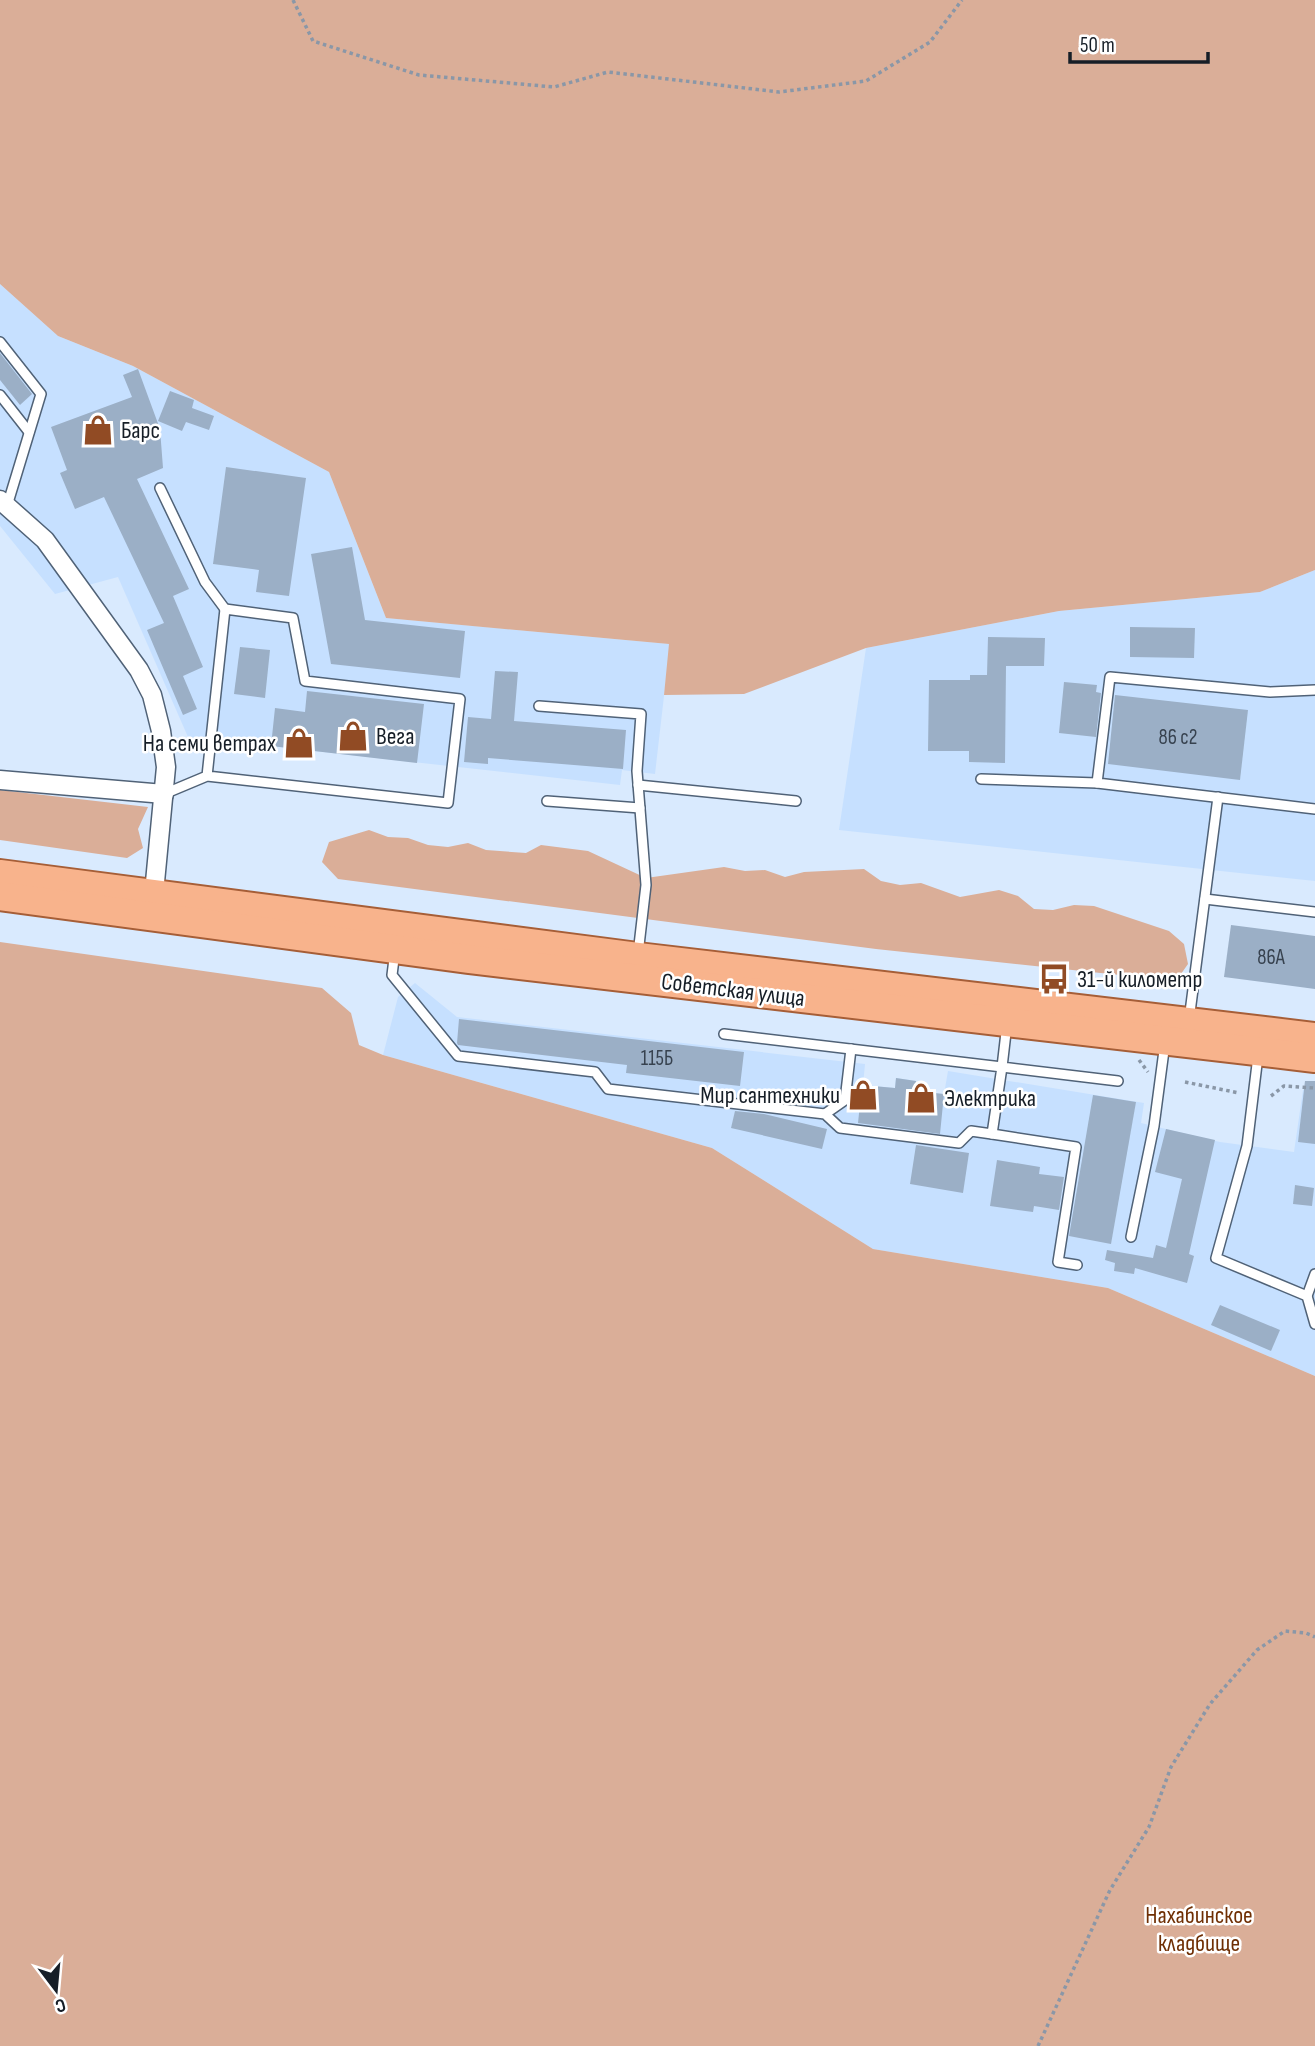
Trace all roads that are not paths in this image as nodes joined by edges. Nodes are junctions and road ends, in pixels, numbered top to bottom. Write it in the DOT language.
graph roads {
  1 [pos="0,342"];
  2 [pos="0,395"];
  3 [pos="29,432"];
  4 [pos="160,488"];
  5 [pos="5,510"];
  6 [pos="225,609"];
  7 [pos="1315,690"];
  8 [pos="538,706"];
  9 [pos="207,776"];
  10 [pos="981,779"];
  11 [pos="0,780"];
  12 [pos="1097,783"];
  13 [pos="638,785"];
  14 [pos="164,794"];
  15 [pos="1218,797"];
  16 [pos="796,801"];
  17 [pos="547,802"];
  18 [pos="640,808"];
  19 [pos="1315,808"];
  20 [pos="0,874"];
  21 [pos="0,896"];
  22 [pos="1205,899"];
  23 [pos="153,906"];
  24 [pos="1315,912"];
  25 [pos="396,950"];
  26 [pos="638,957"];
  27 [pos="1189,1022"];
  28 [pos="1007,1023"];
  29 [pos="724,1034"];
  30 [pos="1315,1037"];
  31 [pos="1165,1041"];
  32 [pos="851,1049"];
  33 [pos="1259,1051"];
  34 [pos="1315,1058"];
  35 [pos="1002,1067"];
  36 [pos="1118,1081"];
  37 [pos="825,1114"];
  38 [pos="992,1134"];
  39 [pos="1131,1237"];
  40 [pos="1077,1265"];
  41 [pos="1315,1274"];
  42 [pos="1307,1296"];
  43 [pos="1315,1324"];
  1 -- 3 [label="lane"];
  2 -- 3 [label="lane"];
  3 -- 5 [label="lane"];
  4 -- 6 [label="lane"];
  5 -- 14 [label="street"];
  6 -- 9 [label="lane"];
  6 -- 9 [label="lane"];
  7 -- 12 [label="lane"];
  8 -- 13 [label="lane"];
  9 -- 14 [label="lane"];
  10 -- 12 [label="lane"];
  11 -- 14 [label="street"];
  12 -- 15 [label="lane"];
  13 -- 16 [label="lane"];
  13 -- 18 [label="lane"];
  14 -- 23 [label="street"];
  15 -- 19 [label="lane"];
  15 -- 22 [label="lane"];
  17 -- 18 [label="lane"];
  18 -- 26 [label="lane"];
  20 -- 23 [label="main road"];
  21 -- 23 [label="main road"];
  22 -- 24 [label="lane"];
  22 -- 27 [label="lane"];
  23 -- 25 [label="main road, Советская улица"];
  23 -- 26 [label="main road, Советская улица"];
  25 -- 28 [label="main road, Советская улица"];
  25 -- 37 [label="lane"];
  26 -- 27 [label="main road, Советская улица"];
  27 -- 30 [label="main road, Советская улица"];
  28 -- 31 [label="main road, Советская улица"];
  28 -- 35 [label="lane"];
  29 -- 32 [label="lane"];
  31 -- 33 [label="main road, Советская улица"];
  31 -- 39 [label="lane"];
  32 -- 35 [label="lane"];
  32 -- 37 [label="lane"];
  33 -- 34 [label="main road, Советская улица"];
  33 -- 42 [label="lane"];
  35 -- 36 [label="lane"];
  35 -- 38 [label="lane"];
  37 -- 38 [label="lane"];
  38 -- 40 [label="lane"];
  41 -- 42 [label="lane"];
  42 -- 43 [label="lane"];
}
